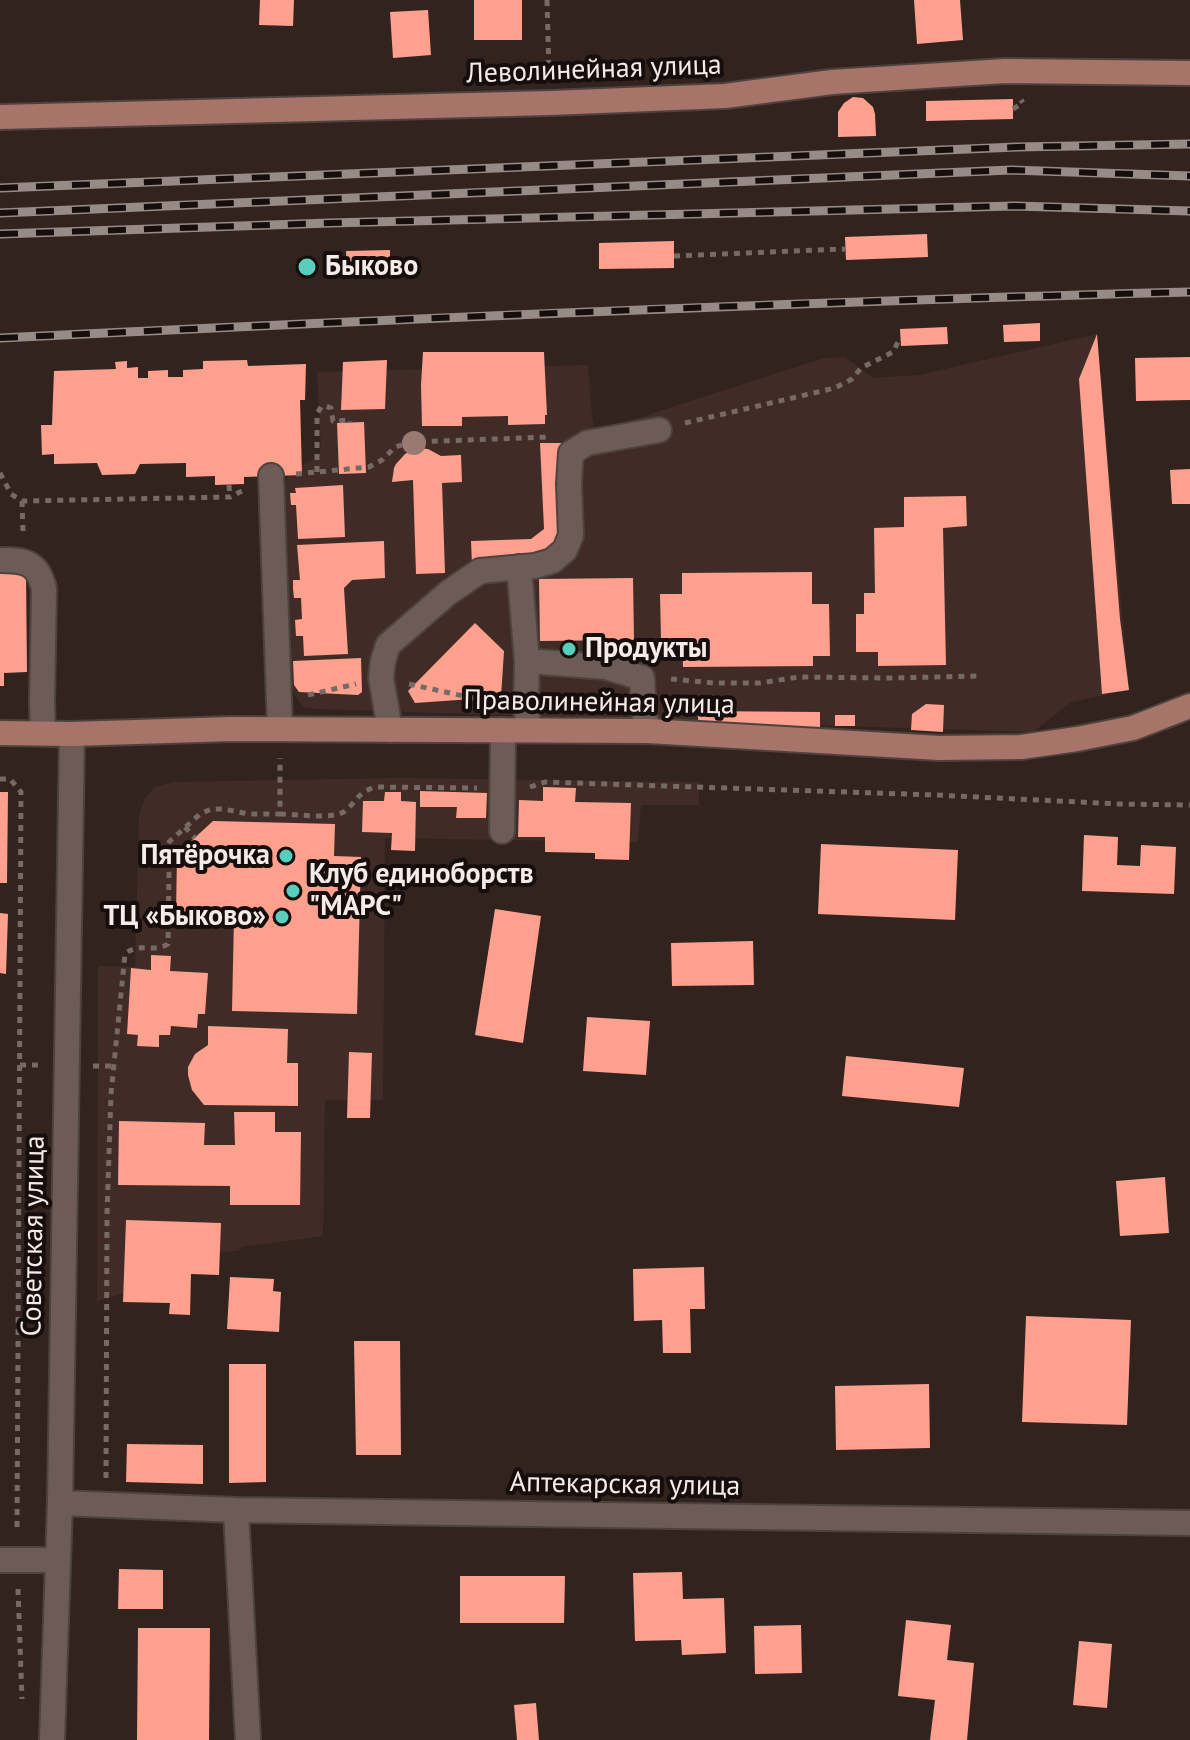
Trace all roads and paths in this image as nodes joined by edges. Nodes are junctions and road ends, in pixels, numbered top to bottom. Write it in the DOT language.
graph roads {
  1 [pos="547,0"];
  2 [pos="1190,73"];
  3 [pos="550,103"];
  4 [pos="0,117"];
  5 [pos="845,249"];
  6 [pos="674,256"];
  7 [pos="350,423"];
  8 [pos="659,430"];
  9 [pos="317,472"];
  10 [pos="0,473"];
  11 [pos="271,476"];
  12 [pos="229,485"];
  13 [pos="230,497"];
  14 [pos="0,560"];
  15 [pos="519,567"];
  16 [pos="527,661"];
  17 [pos="981,676"];
  18 [pos="642,678"];
  19 [pos="1190,706"];
  20 [pos="280,729"];
  21 [pos="390,730"];
  22 [pos="503,730"];
  23 [pos="530,730"];
  24 [pos="648,731"];
  25 [pos="0,733"];
  26 [pos="43,733"];
  27 [pos="72,734"];
  28 [pos="0,779"];
  29 [pos="502,788"];
  30 [pos="1190,805"];
  31 [pos="280,814"];
  32 [pos="185,827"];
  33 [pos="502,831"];
  34 [pos="195,838"];
  35 [pos="60,1503"];
  36 [pos="109,1505"];
  37 [pos="236,1510"];
  38 [pos="1190,1523"];
  39 [pos="9,1560"];
  40 [pos="57,1560"];
  41 [pos="22,1710"];
  42 [pos="46,1740"];
  43 [pos="248,1740"];
  1 -- 3 [label="path"];
  2 -- 3 [label="main road, Леволинейная улица"];
  3 -- 4 [label="main road, Леволинейная улица"];
  5 -- 6 [label="path"];
  7 -- 9 [label="path"];
  8 -- 15 [label="street"];
  10 -- 13 [label="path"];
  11 -- 13 [label="path"];
  11 -- 20 [label="street"];
  12 -- 13 [label="path"];
  14 -- 26 [label="street"];
  15 -- 16 [label="street"];
  15 -- 21 [label="street"];
  16 -- 18 [label="street"];
  16 -- 23 [label="street"];
  17 -- 18 [label="path"];
  18 -- 24 [label="street"];
  19 -- 24 [label="main road, Праволинейная улица"];
  20 -- 21 [label="main road, Праволинейная улица"];
  20 -- 27 [label="main road, Праволинейная улица"];
  20 -- 31 [label="path"];
  21 -- 22 [label="main road, Праволинейная улица"];
  22 -- 23 [label="main road, Праволинейная улица"];
  22 -- 29 [label="street"];
  23 -- 24 [label="main road, Праволинейная улица"];
  25 -- 26 [label="main road, Праволинейная улица"];
  26 -- 27 [label="main road, Праволинейная улица"];
  27 -- 35 [label="street, Советская улица"];
  28 -- 39 [label="path"];
  29 -- 30 [label="path"];
  29 -- 31 [label="path"];
  29 -- 33 [label="street"];
  31 -- 32 [label="path"];
  32 -- 34 [label="path"];
  32 -- 36 [label="path"];
  35 -- 36 [label="street, Аптекарская улица"];
  35 -- 40 [label="street, Советская улица"];
  36 -- 37 [label="street, Аптекарская улица"];
  37 -- 38 [label="street, Аптекарская улица"];
  37 -- 43 [label="street"];
  39 -- 40 [label="street"];
  39 -- 41 [label="path"];
  40 -- 42 [label="street, Советская улица"];
}
